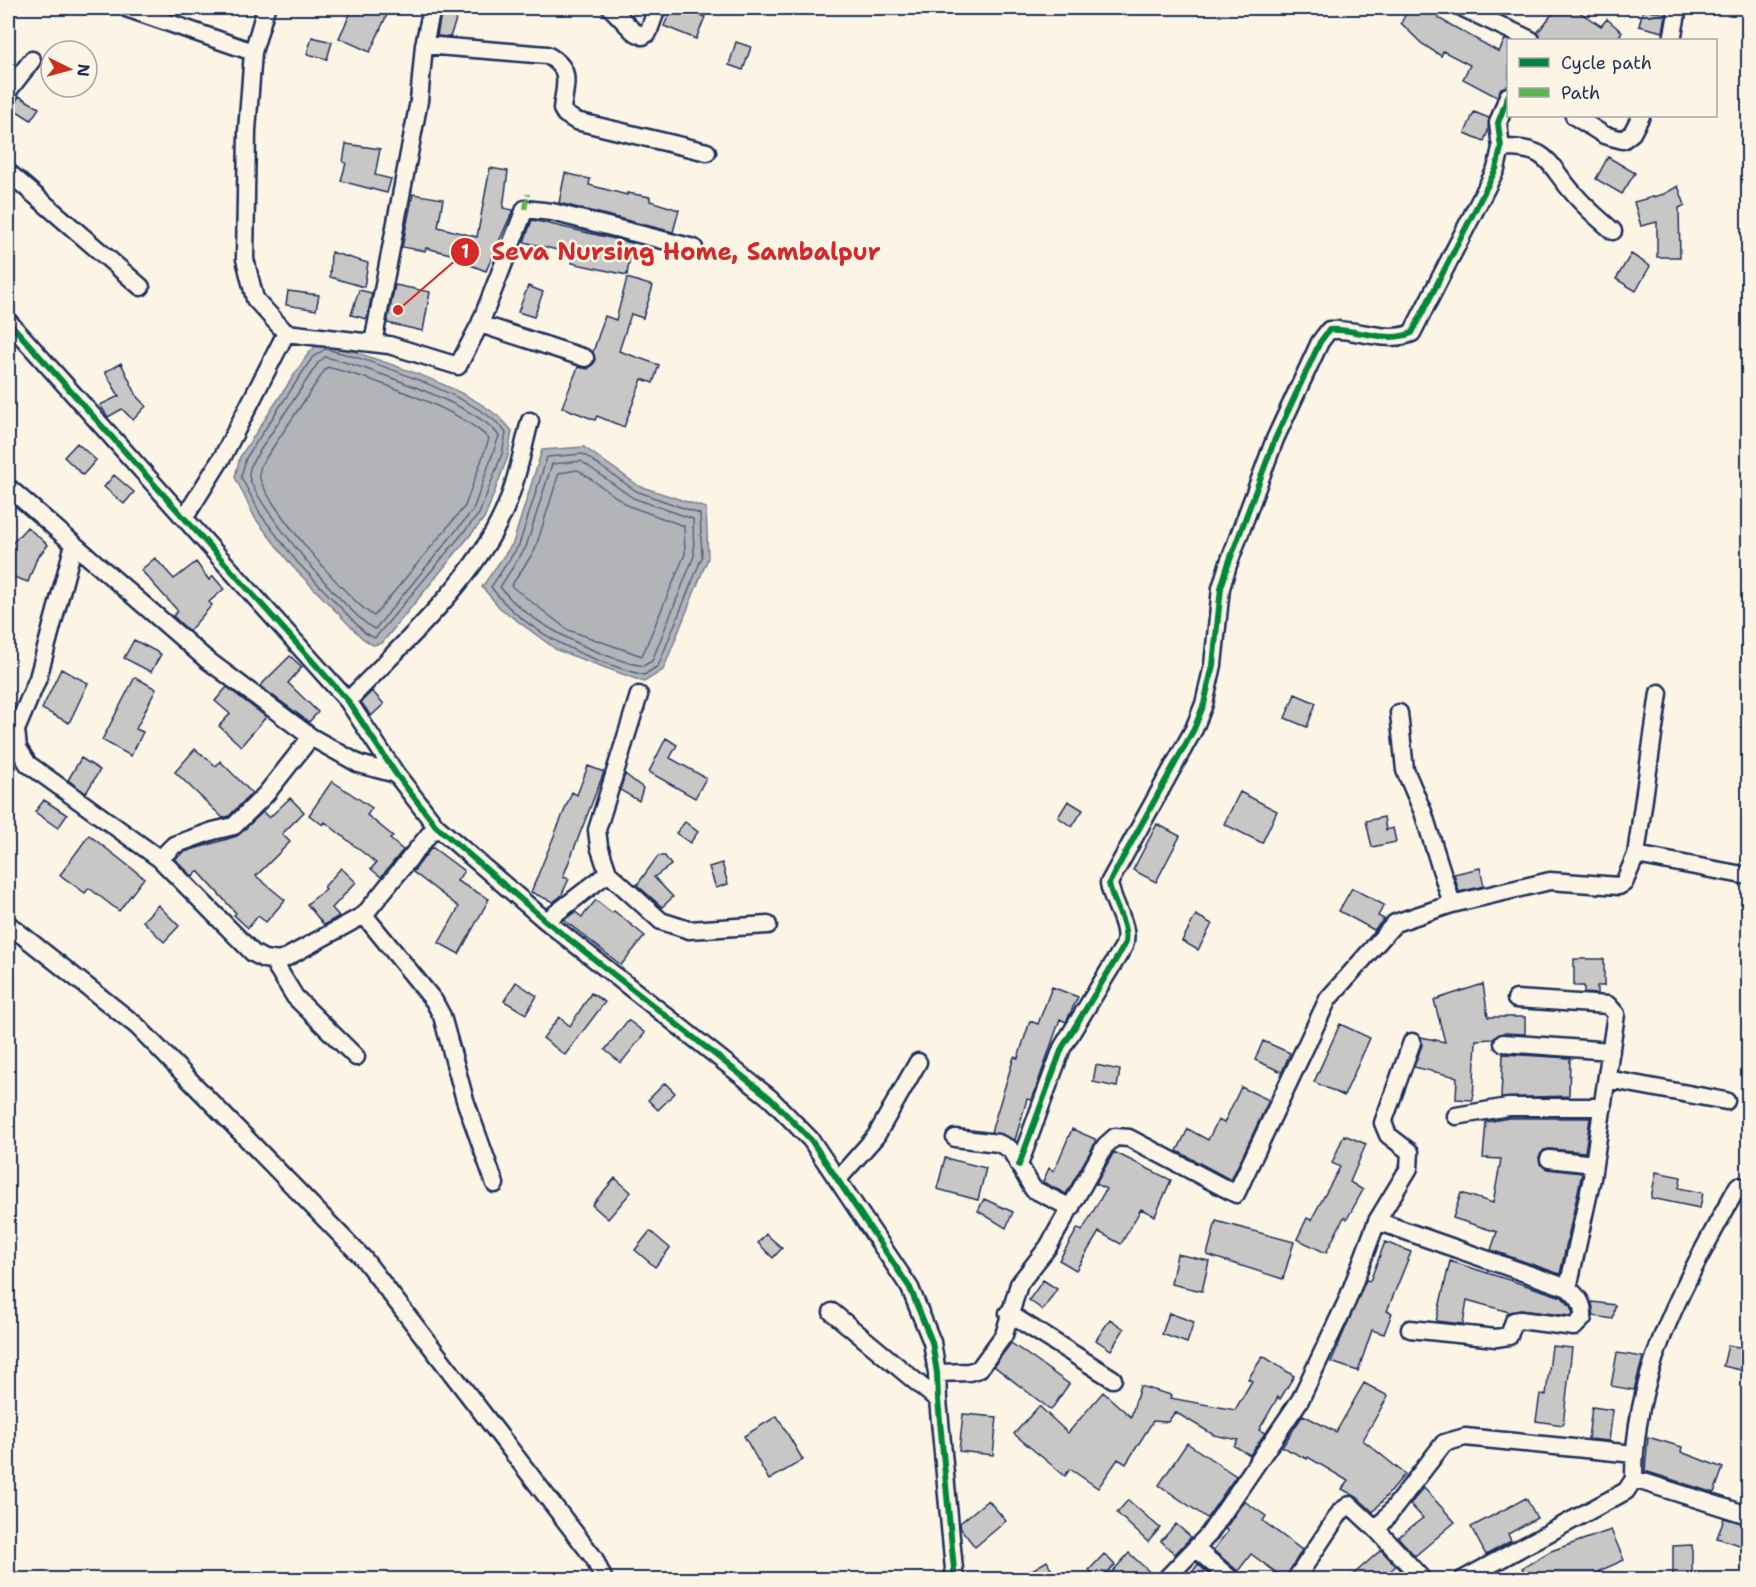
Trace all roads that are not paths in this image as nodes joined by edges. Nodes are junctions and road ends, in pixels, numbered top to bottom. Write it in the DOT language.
graph roads {
  1 [pos="126,8"];
  2 [pos="266,8"];
  3 [pos="432,8"];
  4 [pos="611,8"];
  5 [pos="657,8"];
  6 [pos="1463,8"];
  7 [pos="1678,8"];
  8 [pos="1529,39"];
  9 [pos="1672,39"];
  10 [pos="424,45"];
  11 [pos="253,52"];
  12 [pos="32,60"];
  13 [pos="8,91"];
  14 [pos="1507,100"];
  15 [pos="1576,117"];
  16 [pos="1640,117"];
  17 [pos="1501,148"];
  18 [pos="707,152"];
  19 [pos="8,172"];
  20 [pos="1613,231"];
  21 [pos="694,248"];
  22 [pos="141,287"];
  23 [pos="8,321"];
  24 [pos="480,324"];
  25 [pos="286,333"];
  26 [pos="373,344"];
  27 [pos="585,358"];
  28 [pos="530,421"];
  29 [pos="8,488"];
  30 [pos="185,517"];
  31 [pos="74,544"];
  32 [pos="1659,693"];
  33 [pos="639,695"];
  34 [pos="348,701"];
  35 [pos="1399,713"];
  36 [pos="311,737"];
  37 [pos="13,744"];
  38 [pos="396,774"];
  39 [pos="436,826"];
  40 [pos="1636,855"];
  41 [pos="160,859"];
  42 [pos="608,873"];
  43 [pos="1749,876"];
  44 [pos="1452,904"];
  45 [pos="364,915"];
  46 [pos="546,921"];
  47 [pos="8,924"];
  48 [pos="768,925"];
  49 [pos="273,961"];
  50 [pos="1516,999"];
  51 [pos="1412,1042"];
  52 [pos="1503,1043"];
  53 [pos="1611,1051"];
  54 [pos="356,1057"];
  55 [pos="918,1062"];
  56 [pos="1607,1079"];
  57 [pos="1726,1101"];
  58 [pos="1603,1107"];
  59 [pos="1456,1116"];
  60 [pos="955,1138"];
  61 [pos="1549,1159"];
  62 [pos="1594,1164"];
  63 [pos="1019,1165"];
  64 [pos="839,1178"];
  65 [pos="495,1184"];
  66 [pos="1738,1186"];
  67 [pos="1071,1208"];
  68 [pos="1377,1221"];
  69 [pos="1568,1288"];
  70 [pos="832,1312"];
  71 [pos="1008,1313"];
  72 [pos="1410,1329"];
  73 [pos="938,1373"];
  74 [pos="1113,1379"];
  75 [pos="938,1400"];
  76 [pos="1634,1454"];
  77 [pos="1634,1479"];
  78 [pos="1749,1515"];
  79 [pos="1377,1530"];
  80 [pos="1196,1549"];
  81 [pos="604,1580"];
  82 [pos="955,1580"];
  83 [pos="1165,1580"];
  84 [pos="1232,1580"];
  85 [pos="1295,1580"];
  86 [pos="1423,1580"];
  87 [pos="1462,1580"];
  1 -- 11 [label="street"];
  2 -- 11 [label="street"];
  3 -- 10 [label="street"];
  4 -- 5 [label="street"];
  6 -- 8 [label="street"];
  7 -- 9 [label="street"];
  10 -- 18 [label="street"];
  10 -- 26 [label="street"];
  11 -- 25 [label="street"];
  12 -- 13 [label="street"];
  14 -- 17 [label="street"];
  15 -- 16 [label="street"];
  17 -- 20 [label="street"];
  17 -- 63 [label="street"];
  19 -- 22 [label="street"];
  21 -- 24 [label="street"];
  23 -- 30 [label="street"];
  24 -- 26 [label="street"];
  24 -- 27 [label="street"];
  25 -- 26 [label="street"];
  25 -- 30 [label="street"];
  28 -- 34 [label="street"];
  29 -- 31 [label="street"];
  30 -- 34 [label="street"];
  31 -- 36 [label="street"];
  31 -- 37 [label="street"];
  32 -- 40 [label="street"];
  33 -- 42 [label="street"];
  34 -- 38 [label="street"];
  35 -- 44 [label="street"];
  36 -- 38 [label="street"];
  36 -- 41 [label="street"];
  37 -- 41 [label="street"];
  38 -- 39 [label="street"];
  39 -- 45 [label="street"];
  39 -- 46 [label="street"];
  40 -- 43 [label="street"];
  40 -- 44 [label="street"];
  41 -- 49 [label="street"];
  42 -- 46 [label="street"];
  42 -- 48 [label="street"];
  44 -- 67 [label="street"];
  45 -- 49 [label="street"];
  45 -- 65 [label="street"];
  46 -- 64 [label="street"];
  47 -- 81 [label="street"];
  49 -- 54 [label="street"];
  50 -- 53 [label="street"];
  51 -- 68 [label="street"];
  52 -- 53 [label="street"];
  53 -- 56 [label="street"];
  55 -- 64 [label="street"];
  56 -- 57 [label="street"];
  56 -- 58 [label="street"];
  58 -- 59 [label="street"];
  58 -- 62 [label="street"];
  60 -- 63 [label="street"];
  61 -- 62 [label="street"];
  62 -- 69 [label="street"];
  63 -- 67 [label="street"];
  64 -- 73 [label="street"];
  66 -- 76 [label="street"];
  67 -- 71 [label="street"];
  68 -- 69 [label="street"];
  68 -- 80 [label="street"];
  69 -- 72 [label="street"];
  70 -- 75 [label="street"];
  71 -- 73 [label="street"];
  71 -- 74 [label="street"];
  73 -- 75 [label="street"];
  75 -- 82 [label="street"];
  76 -- 77 [label="street"];
  76 -- 79 [label="street"];
  77 -- 78 [label="street"];
  77 -- 87 [label="street"];
  79 -- 85 [label="street"];
  79 -- 86 [label="street"];
  80 -- 83 [label="street"];
  80 -- 84 [label="street"];
}
